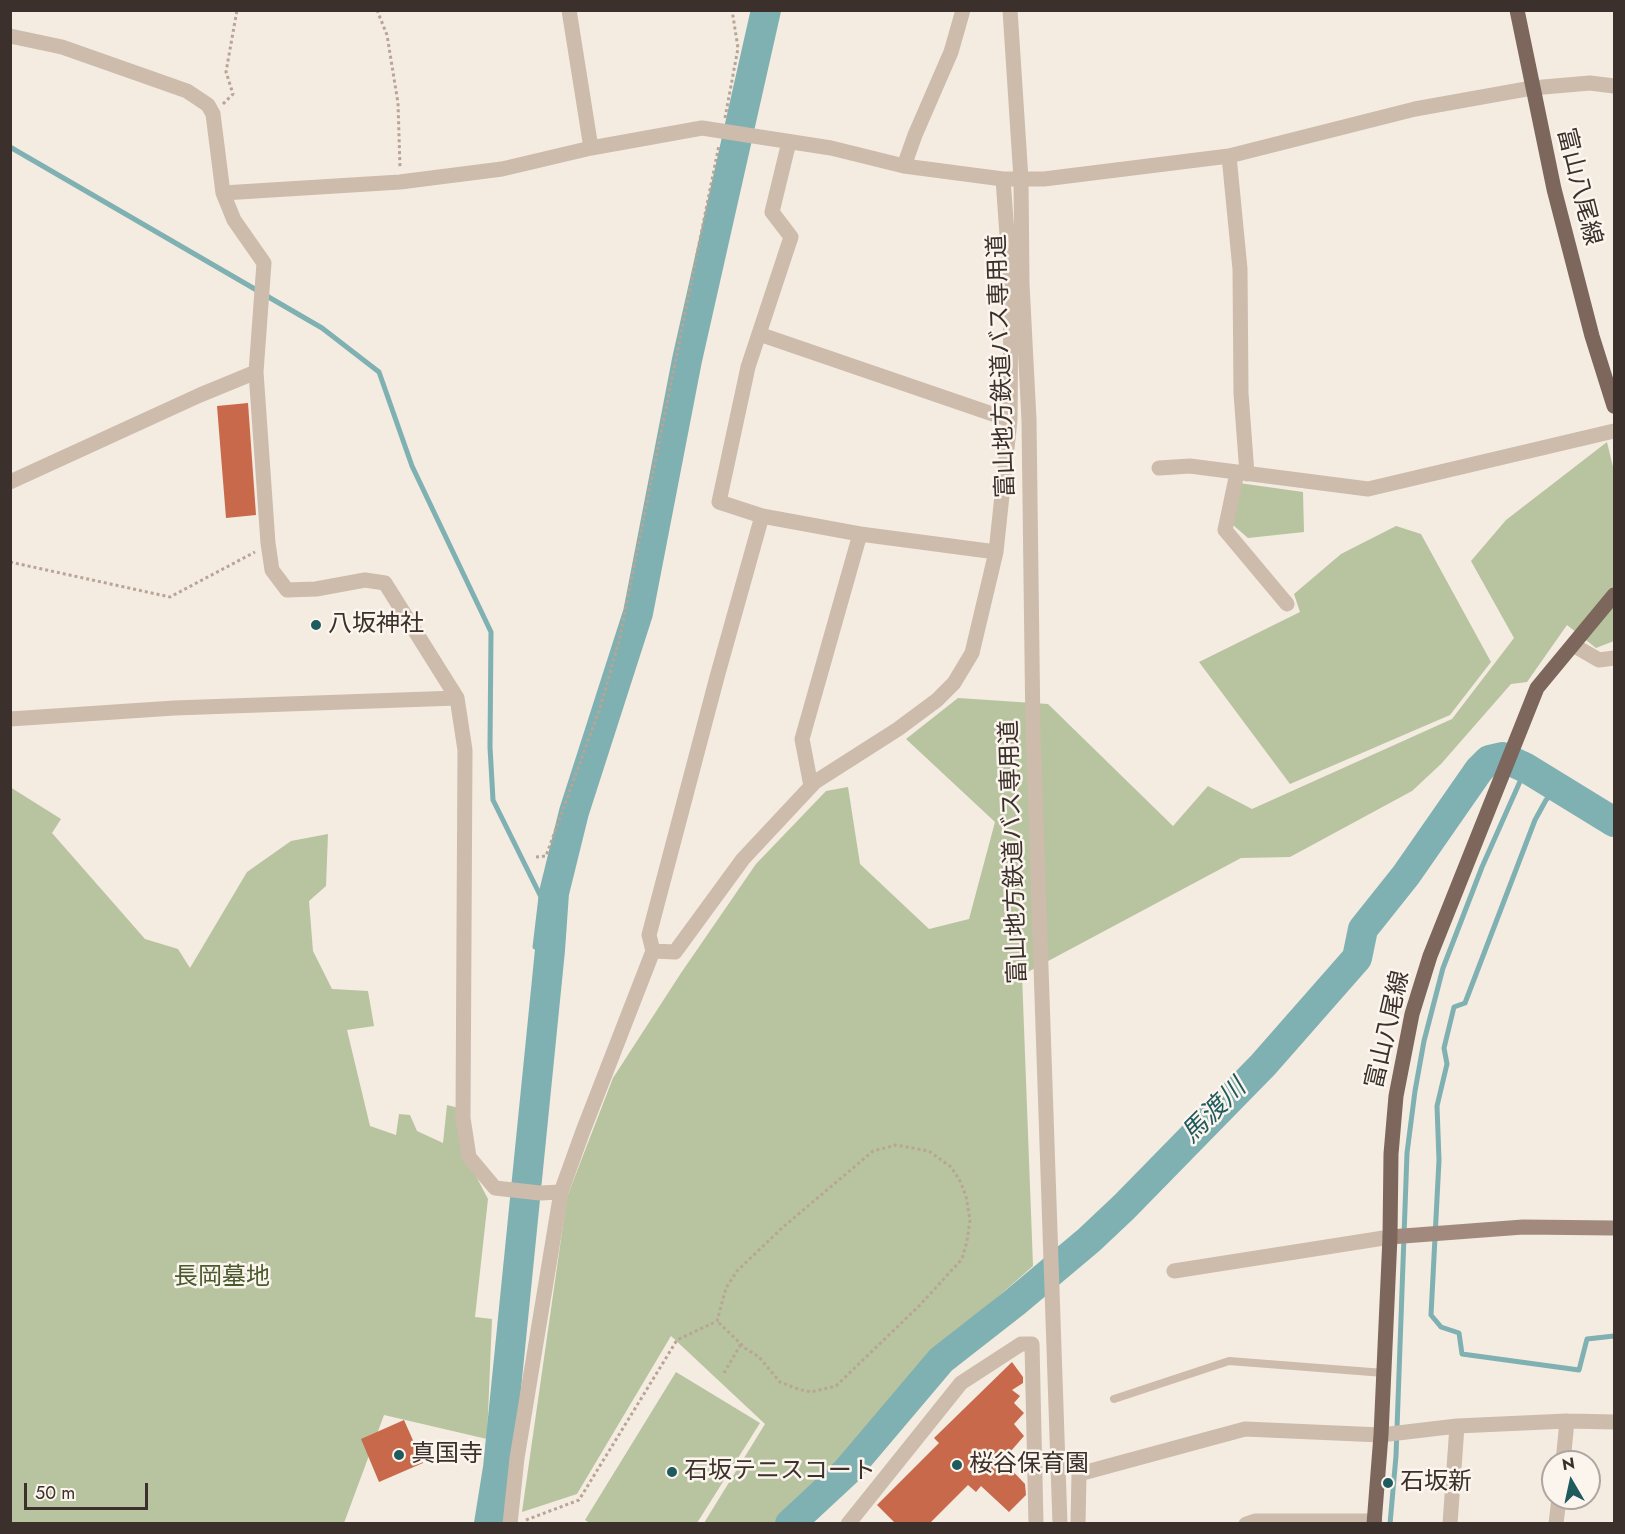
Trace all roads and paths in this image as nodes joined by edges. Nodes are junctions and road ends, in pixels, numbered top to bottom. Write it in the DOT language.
graph roads {
  1 [pos="237,10"];
  2 [pos="377,10"];
  3 [pos="569,10"];
  4 [pos="732,10"];
  5 [pos="963,10"];
  6 [pos="1010,10"];
  7 [pos="1517,10"];
  8 [pos="10,36"];
  9 [pos="1614,86"];
  10 [pos="1532,88"];
  11 [pos="213,114"];
  12 [pos="726,131"];
  13 [pos="789,142"];
  14 [pos="591,148"];
  15 [pos="1229,156"];
  16 [pos="904,166"];
  17 [pos="1004,179"];
  18 [pos="1021,179"];
  19 [pos="400,182"];
  20 [pos="222,193"];
  21 [pos="759,334"];
  22 [pos="256,372"];
  23 [pos="1614,406"];
  24 [pos="1010,420"];
  25 [pos="1614,431"];
  26 [pos="1159,468"];
  27 [pos="1242,473"];
  28 [pos="10,482"];
  29 [pos="762,516"];
  30 [pos="860,534"];
  31 [pos="268,546"];
  32 [pos="996,552"];
  33 [pos="10,562"];
  34 [pos="1614,595"];
  35 [pos="1287,604"];
  36 [pos="1573,645"];
  37 [pos="1614,658"];
  38 [pos="457,698"];
  39 [pos="10,719"];
  40 [pos="811,786"];
  41 [pos="536,857"];
  42 [pos="653,951"];
  43 [pos="561,1192"];
  44 [pos="1614,1228"];
  45 [pos="1390,1236"];
  46 [pos="1174,1271"];
  47 [pos="717,1321"];
  48 [pos="741,1344"];
  49 [pos="724,1373"];
  50 [pos="1384,1373"];
  51 [pos="1114,1399"];
  52 [pos="1567,1421"];
  53 [pos="1614,1422"];
  54 [pos="1457,1426"];
  55 [pos="1381,1436"];
  56 [pos="1564,1450"];
  57 [pos="526,1520"];
  58 [pos="1374,1522"];
  59 [pos="1252,1523"];
  60 [pos="510,1524"];
  61 [pos="848,1524"];
  62 [pos="1036,1524"];
  63 [pos="1060,1524"];
  64 [pos="1078,1524"];
  65 [pos="1450,1524"];
  1 -- 11 [label="path"];
  2 -- 19 [label="path"];
  3 -- 14 [label="street"];
  4 -- 12 [label="path"];
  5 -- 16 [label="street"];
  6 -- 18 [label="street, 富山地方鉄道バス専用道"];
  7 -- 10 [label="main road, 富山八尾線"];
  8 -- 11 [label="street"];
  9 -- 10 [label="street"];
  10 -- 15 [label="street"];
  10 -- 23 [label="main road, 富山八尾線"];
  11 -- 20 [label="street"];
  12 -- 13 [label="street"];
  12 -- 14 [label="street"];
  12 -- 41 [label="path"];
  13 -- 16 [label="street"];
  13 -- 21 [label="street"];
  14 -- 19 [label="street"];
  15 -- 18 [label="street"];
  15 -- 27 [label="street"];
  16 -- 17 [label="street"];
  17 -- 18 [label="street"];
  17 -- 24 [label="street"];
  18 -- 63 [label="street, 富山地方鉄道バス専用道"];
  19 -- 20 [label="street"];
  20 -- 22 [label="street"];
  21 -- 24 [label="street"];
  21 -- 29 [label="street"];
  22 -- 28 [label="street"];
  22 -- 31 [label="street"];
  24 -- 32 [label="street"];
  25 -- 27 [label="street"];
  26 -- 27 [label="street"];
  27 -- 35 [label="street"];
  29 -- 30 [label="street"];
  29 -- 42 [label="street"];
  30 -- 32 [label="street"];
  30 -- 40 [label="street"];
  31 -- 33 [label="path"];
  31 -- 38 [label="street"];
  32 -- 40 [label="street"];
  34 -- 36 [label="main road, 富山八尾線"];
  36 -- 37 [label="street"];
  36 -- 45 [label="main road, 富山八尾線"];
  38 -- 39 [label="street"];
  38 -- 43 [label="street"];
  40 -- 42 [label="street"];
  42 -- 43 [label="street"];
  43 -- 60 [label="street"];
  44 -- 45 [label="street"];
  45 -- 46 [label="street"];
  45 -- 50 [label="main road, 富山八尾線"];
  47 -- 48 [label="path"];
  47 -- 48 [label="path"];
  47 -- 57 [label="path"];
  48 -- 49 [label="path"];
  50 -- 51 [label="lane"];
  50 -- 55 [label="main road, 富山八尾線"];
  52 -- 53 [label="street"];
  52 -- 54 [label="street"];
  52 -- 56 [label="street"];
  54 -- 55 [label="street"];
  54 -- 65 [label="street"];
  55 -- 58 [label="main road, 富山八尾線"];
  55 -- 64 [label="street"];
  58 -- 59 [label="street"];
  61 -- 62 [label="street"];
}
